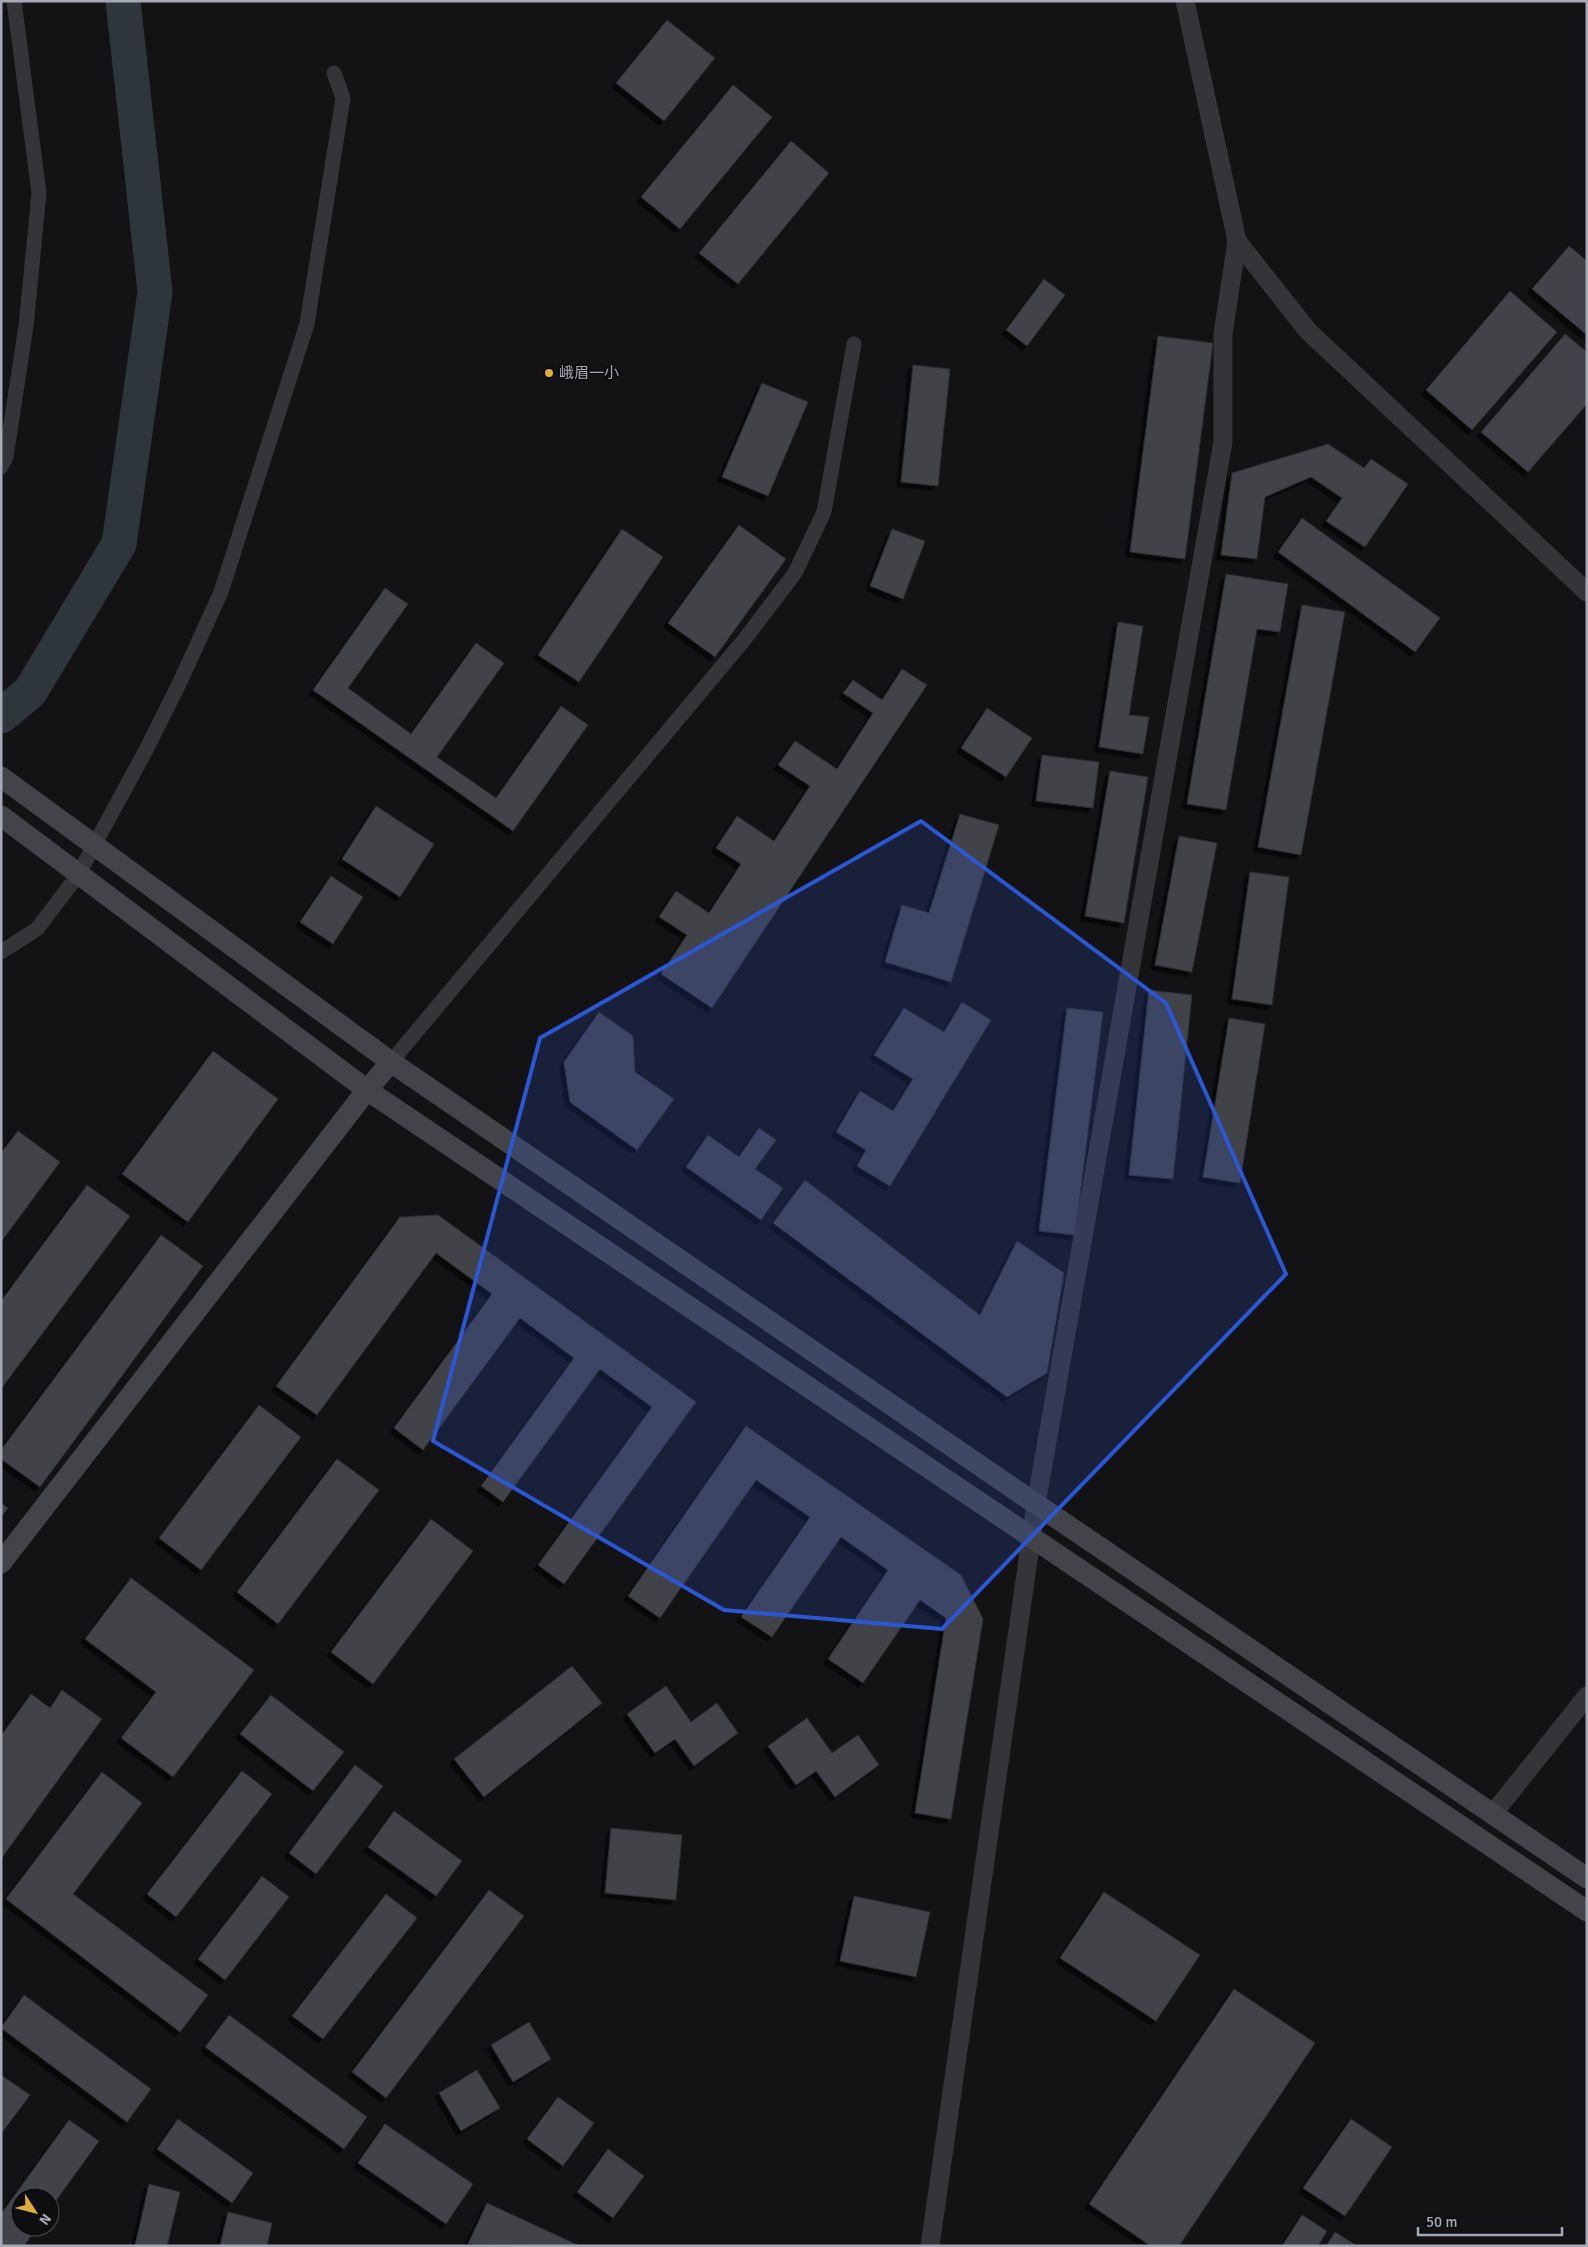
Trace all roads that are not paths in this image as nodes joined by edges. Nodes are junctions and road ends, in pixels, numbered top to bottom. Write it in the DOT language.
graph roads {
  1 [pos="14,1"];
  2 [pos="1185,1"];
  3 [pos="334,74"];
  4 [pos="1237,241"];
  5 [pos="854,344"];
  6 [pos="1,467"];
  7 [pos="1587,592"];
  8 [pos="1,777"];
  9 [pos="1,816"];
  10 [pos="95,843"];
  11 [pos="78,875"];
  12 [pos="1,952"];
  13 [pos="391,1062"];
  14 [pos="366,1090"];
  15 [pos="1036,1504"];
  16 [pos="1032,1536"];
  17 [pos="1,1563"];
  18 [pos="1587,1696"];
  19 [pos="1492,1815"];
  20 [pos="1587,1878"];
  21 [pos="1587,1911"];
  22 [pos="930,2246"];
  1 -- 6 [label="street"];
  2 -- 4 [label="street"];
  3 -- 10 [label="street"];
  4 -- 7 [label="street"];
  4 -- 15 [label="street"];
  5 -- 13 [label="street"];
  8 -- 10 [label="main road"];
  9 -- 11 [label="main road"];
  10 -- 11 [label="street"];
  10 -- 13 [label="main road"];
  11 -- 12 [label="street"];
  11 -- 14 [label="main road"];
  13 -- 14 [label="main road"];
  13 -- 15 [label="main road"];
  14 -- 16 [label="main road"];
  14 -- 17 [label="main road"];
  15 -- 16 [label="street"];
  15 -- 19 [label="main road"];
  16 -- 21 [label="main road"];
  16 -- 22 [label="street"];
  18 -- 19 [label="street"];
  19 -- 20 [label="main road"];
}
